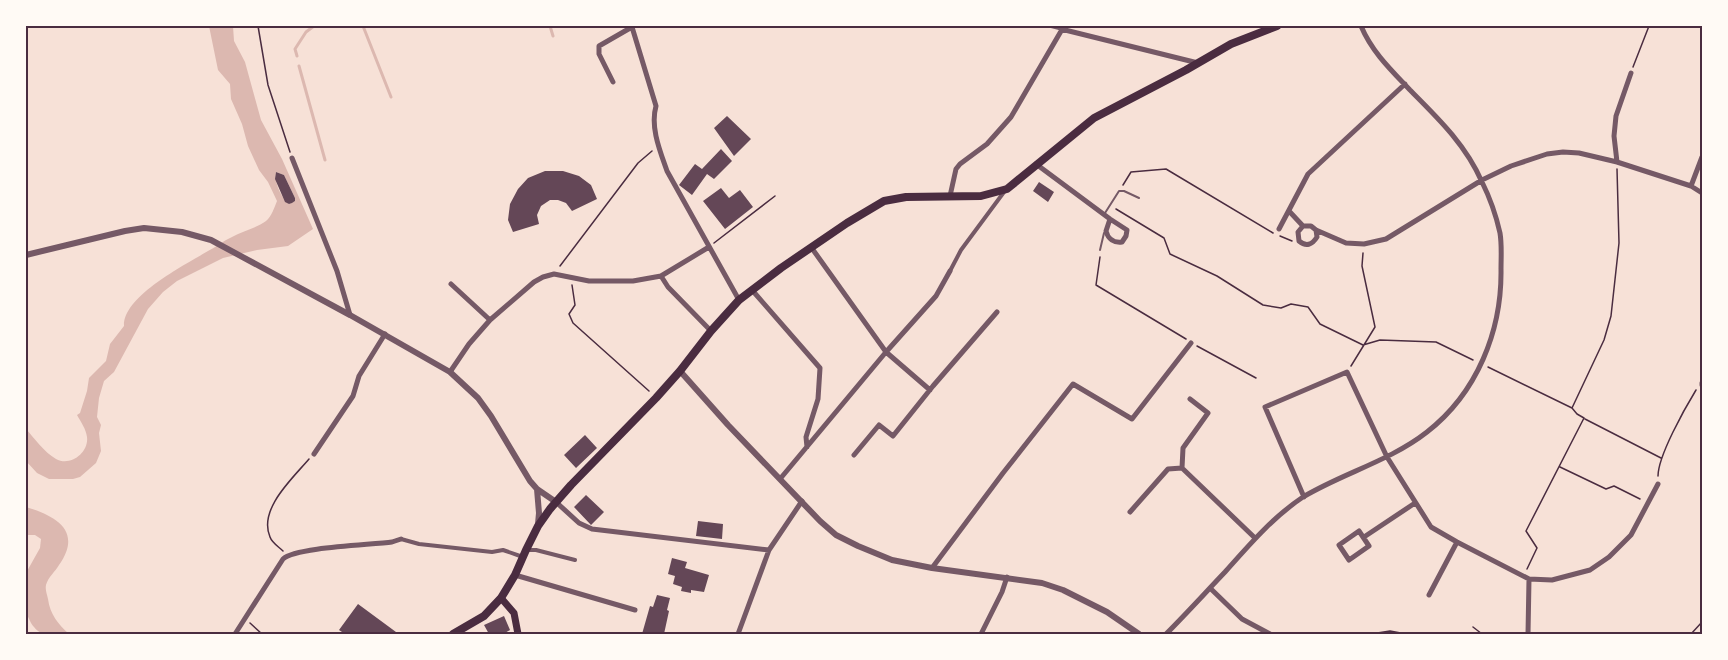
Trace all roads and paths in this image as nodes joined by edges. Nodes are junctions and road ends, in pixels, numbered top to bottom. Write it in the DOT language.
graph roads {
  1 [pos="258,26"];
  2 [pos="1047,26"];
  3 [pos="1277,26"];
  4 [pos="1362,26"];
  5 [pos="1649,26"];
  6 [pos="1062,27"];
  7 [pos="1198,63"];
  8 [pos="1631,73"];
  9 [pos="613,82"];
  10 [pos="1405,84"];
  11 [pos="659,148"];
  12 [pos="1702,157"];
  13 [pos="292,158"];
  14 [pos="1617,162"];
  15 [pos="1036,164"];
  16 [pos="1482,180"];
  17 [pos="1691,186"];
  18 [pos="1007,189"];
  19 [pos="1119,191"];
  20 [pos="1702,193"];
  21 [pos="776,196"];
  22 [pos="951,196"];
  23 [pos="1139,198"];
  24 [pos="1110,205"];
  25 [pos="1289,211"];
  26 [pos="1104,214"];
  27 [pos="1110,219"];
  28 [pos="1304,226"];
  29 [pos="1280,229"];
  30 [pos="1106,231"];
  31 [pos="1316,231"];
  32 [pos="1299,241"];
  33 [pos="1364,244"];
  34 [pos="709,247"];
  35 [pos="811,248"];
  36 [pos="1100,250"];
  37 [pos="26,255"];
  38 [pos="950,271"];
  39 [pos="554,274"];
  40 [pos="661,276"];
  41 [pos="571,279"];
  42 [pos="451,284"];
  43 [pos="752,290"];
  44 [pos="738,300"];
  45 [pos="997,312"];
  46 [pos="350,315"];
  47 [pos="490,320"];
  48 [pos="711,331"];
  49 [pos="385,334"];
  50 [pos="1191,343"];
  51 [pos="1363,345"];
  52 [pos="886,352"];
  53 [pos="1482,364"];
  54 [pos="680,371"];
  55 [pos="450,372"];
  56 [pos="1347,372"];
  57 [pos="1256,378"];
  58 [pos="930,390"];
  59 [pos="1696,390"];
  60 [pos="656,398"];
  61 [pos="1190,399"];
  62 [pos="1572,408"];
  63 [pos="1584,418"];
  64 [pos="807,447"];
  65 [pos="314,454"];
  66 [pos="854,455"];
  67 [pos="1387,457"];
  68 [pos="1661,458"];
  69 [pos="1559,467"];
  70 [pos="1182,468"];
  71 [pos="780,480"];
  72 [pos="1658,484"];
  73 [pos="537,489"];
  74 [pos="1304,497"];
  75 [pos="556,502"];
  76 [pos="1647,502"];
  77 [pos="1415,503"];
  78 [pos="800,504"];
  79 [pos="1130,512"];
  80 [pos="538,526"];
  81 [pos="1364,537"];
  82 [pos="1255,538"];
  83 [pos="401,539"];
  84 [pos="1456,542"];
  85 [pos="768,552"];
  86 [pos="524,553"];
  87 [pos="287,555"];
  88 [pos="575,560"];
  89 [pos="932,568"];
  90 [pos="515,575"];
  91 [pos="1007,577"];
  92 [pos="1526,578"];
  93 [pos="1210,588"];
  94 [pos="1429,595"];
  95 [pos="501,598"];
  96 [pos="635,610"];
  97 [pos="244,618"];
  98 [pos="1702,622"];
  99 [pos="1473,627"];
  100 [pos="234,634"];
  101 [pos="262,634"];
  102 [pos="453,634"];
  103 [pos="519,634"];
  104 [pos="738,634"];
  105 [pos="981,634"];
  106 [pos="1139,634"];
  107 [pos="1166,634"];
  108 [pos="1270,634"];
  109 [pos="1371,634"];
  110 [pos="1406,634"];
  111 [pos="1482,634"];
  112 [pos="1528,634"];
  113 [pos="1691,634"];
  1 -- 13 [label="path"];
  2 -- 6 [label="lane"];
  3 -- 7 [label="main road"];
  4 -- 10 [label="street"];
  5 -- 8 [label="path"];
  6 -- 7 [label="street"];
  6 -- 22 [label="street"];
  7 -- 15 [label="main road"];
  8 -- 14 [label="street"];
  9 -- 11 [label="street"];
  10 -- 16 [label="street"];
  10 -- 25 [label="street"];
  11 -- 34 [label="street"];
  11 -- 39 [label="path"];
  12 -- 17 [label="street"];
  13 -- 46 [label="street"];
  14 -- 16 [label="street"];
  14 -- 17 [label="street"];
  14 -- 62 [label="path"];
  15 -- 18 [label="main road"];
  15 -- 26 [label="street"];
  16 -- 33 [label="street"];
  16 -- 53 [label="street"];
  17 -- 20 [label="street"];
  18 -- 22 [label="main road"];
  18 -- 38 [label="street"];
  19 -- 23 [label="lane"];
  19 -- 24 [label="lane"];
  19 -- 32 [label="path"];
  21 -- 34 [label="path"];
  22 -- 35 [label="main road"];
  24 -- 26 [label="lane"];
  24 -- 51 [label="path"];
  25 -- 28 [label="street"];
  25 -- 29 [label="street"];
  26 -- 27 [label="street"];
  27 -- 30 [label="street"];
  27 -- 30 [label="street"];
  28 -- 31 [label="street"];
  28 -- 32 [label="street"];
  30 -- 36 [label="lane"];
  31 -- 32 [label="street"];
  31 -- 33 [label="street"];
  33 -- 51 [label="path"];
  34 -- 40 [label="street"];
  34 -- 44 [label="street"];
  35 -- 43 [label="main road"];
  35 -- 52 [label="street"];
  36 -- 50 [label="path"];
  37 -- 46 [label="street"];
  38 -- 52 [label="street"];
  39 -- 41 [label="street"];
  39 -- 47 [label="street"];
  40 -- 41 [label="street"];
  40 -- 48 [label="street"];
  41 -- 60 [label="path"];
  42 -- 47 [label="street"];
  43 -- 44 [label="main road"];
  43 -- 64 [label="street"];
  44 -- 48 [label="main road"];
  45 -- 58 [label="street"];
  46 -- 49 [label="street"];
  47 -- 55 [label="street"];
  48 -- 54 [label="main road"];
  49 -- 55 [label="street"];
  49 -- 65 [label="street"];
  50 -- 57 [label="path"];
  50 -- 89 [label="street"];
  51 -- 53 [label="path"];
  51 -- 56 [label="path"];
  52 -- 58 [label="street"];
  52 -- 64 [label="street"];
  53 -- 62 [label="path"];
  53 -- 67 [label="street"];
  54 -- 60 [label="main road"];
  54 -- 71 [label="street"];
  55 -- 73 [label="street"];
  56 -- 67 [label="street"];
  56 -- 74 [label="street"];
  58 -- 66 [label="street"];
  59 -- 68 [label="path"];
  60 -- 75 [label="main road"];
  61 -- 70 [label="street"];
  62 -- 63 [label="path"];
  63 -- 68 [label="path"];
  63 -- 69 [label="path"];
  64 -- 71 [label="street"];
  65 -- 87 [label="path"];
  67 -- 74 [label="street"];
  67 -- 77 [label="street"];
  68 -- 72 [label="path"];
  69 -- 76 [label="path"];
  69 -- 92 [label="path"];
  70 -- 79 [label="street"];
  70 -- 82 [label="street"];
  71 -- 78 [label="street"];
  72 -- 76 [label="street"];
  73 -- 75 [label="street"];
  73 -- 80 [label="street"];
  74 -- 82 [label="street"];
  75 -- 80 [label="main road"];
  75 -- 85 [label="street"];
  76 -- 92 [label="street"];
  77 -- 81 [label="street"];
  77 -- 84 [label="street"];
  78 -- 85 [label="street"];
  78 -- 89 [label="street"];
  80 -- 86 [label="main road"];
  81 -- 81 [label="street"];
  82 -- 93 [label="street"];
  83 -- 86 [label="street"];
  83 -- 87 [label="street"];
  84 -- 92 [label="street"];
  84 -- 94 [label="street"];
  85 -- 104 [label="street"];
  86 -- 88 [label="street"];
  86 -- 90 [label="main road"];
  87 -- 97 [label="street"];
  89 -- 91 [label="street"];
  90 -- 95 [label="main road"];
  90 -- 96 [label="street"];
  91 -- 105 [label="street"];
  91 -- 106 [label="street"];
  92 -- 112 [label="street"];
  93 -- 107 [label="street"];
  93 -- 108 [label="street"];
  95 -- 102 [label="main road"];
  95 -- 103 [label="main road"];
  97 -- 100 [label="street"];
  97 -- 101 [label="path"];
  98 -- 113 [label="path"];
  99 -- 111 [label="path"];
  109 -- 110 [label="path"];
}
